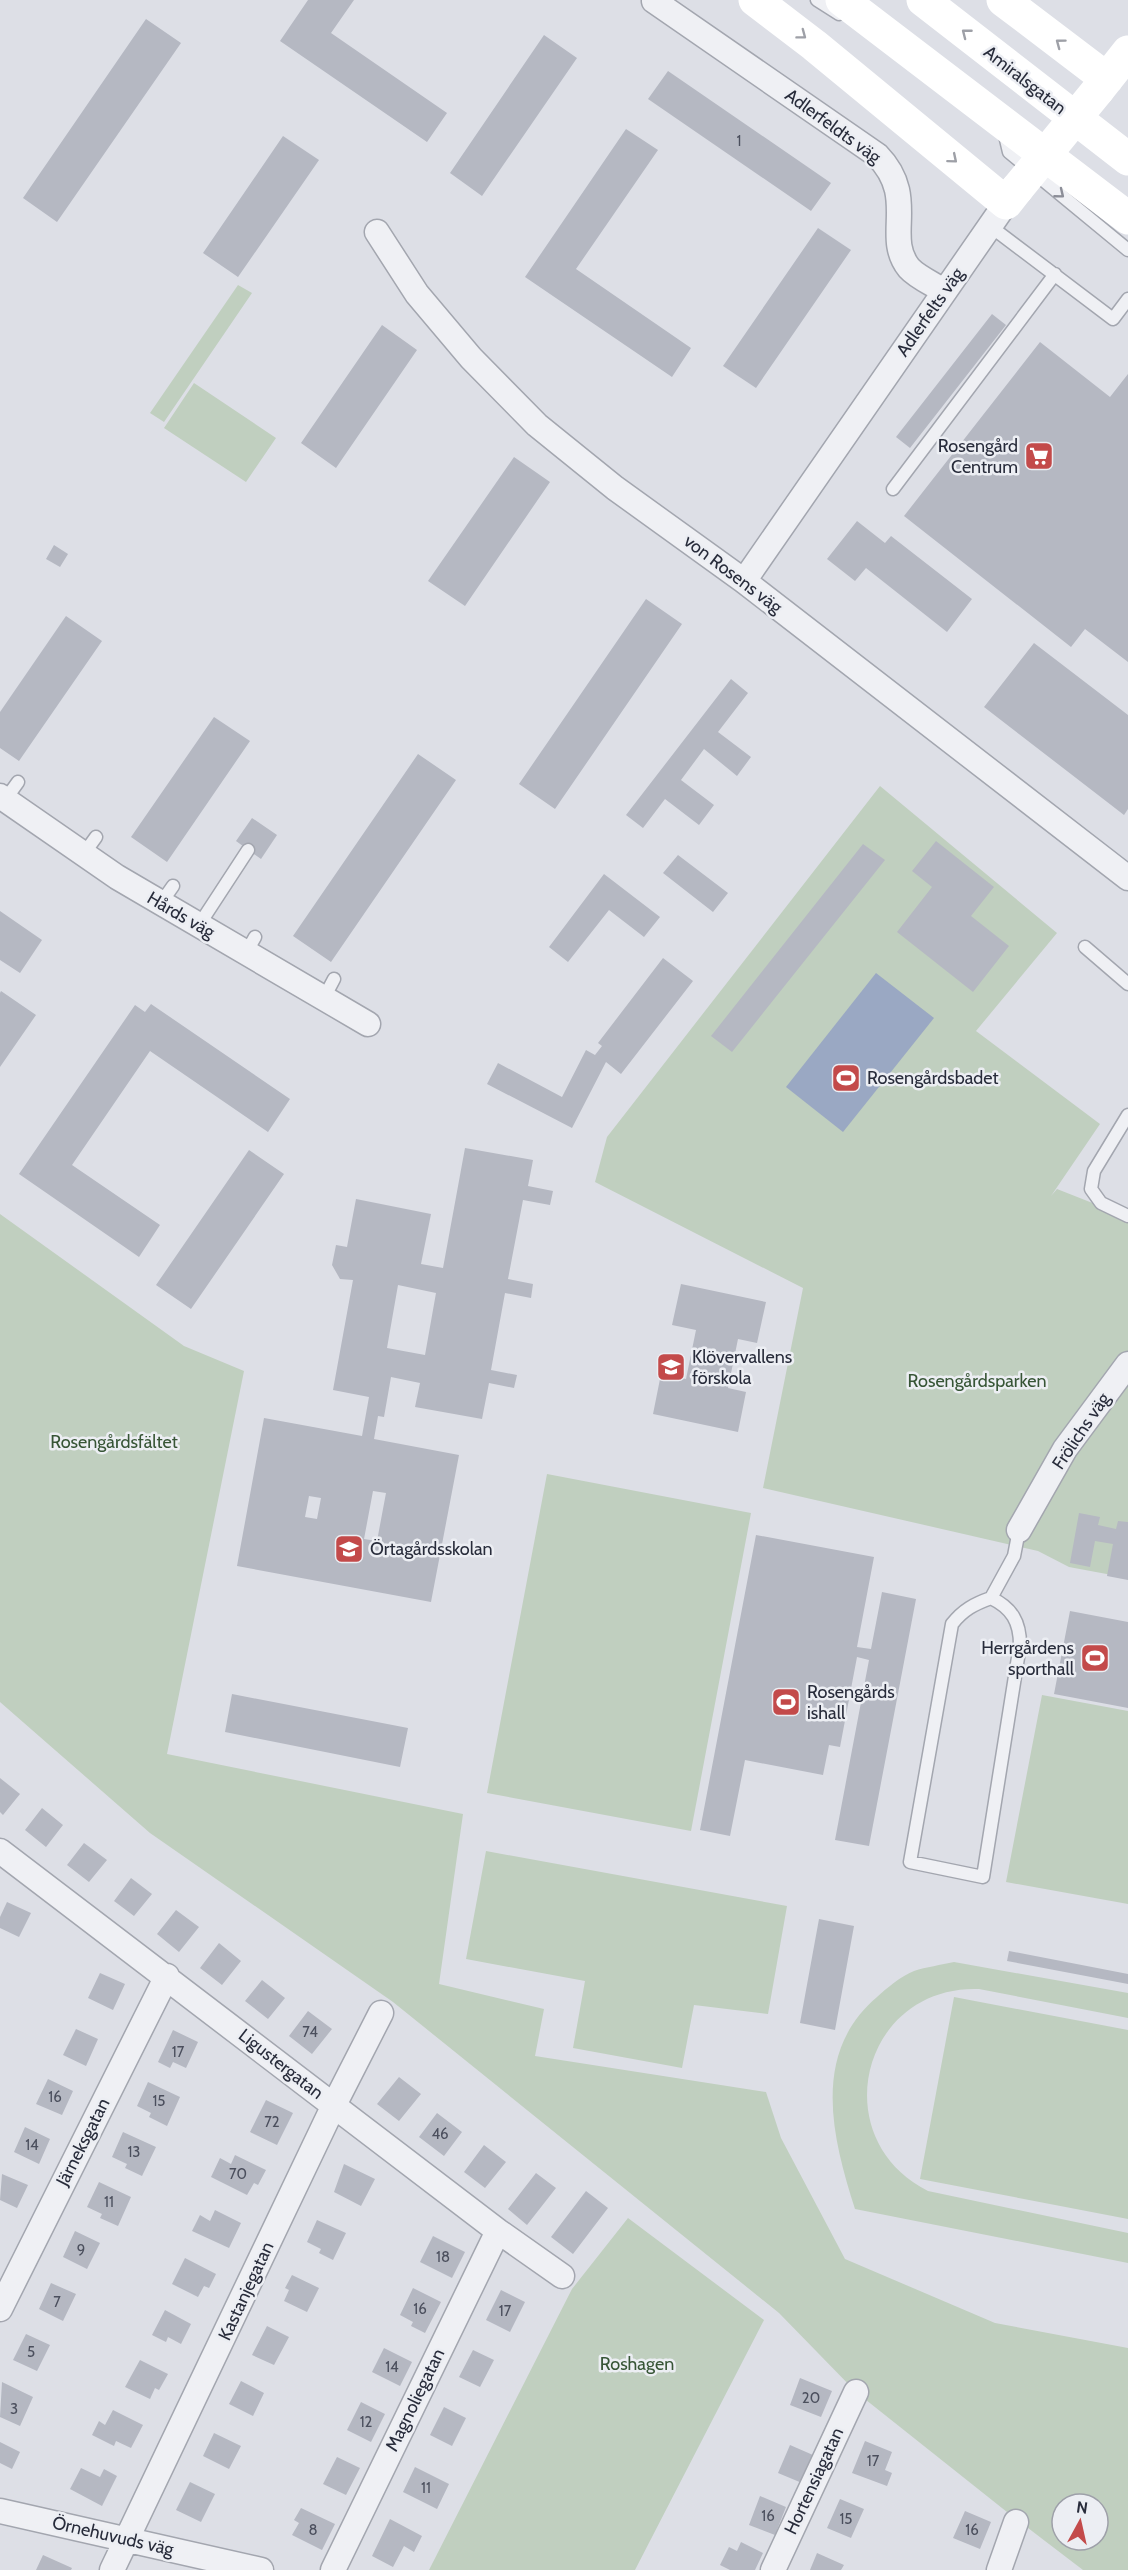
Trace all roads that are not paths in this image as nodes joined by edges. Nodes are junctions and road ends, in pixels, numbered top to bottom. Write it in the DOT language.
graph roads {
  1 [pos="755,0"];
  2 [pos="817,0"];
  3 [pos="842,0"];
  4 [pos="922,0"];
  5 [pos="1003,0"];
  6 [pos="654,1"];
  7 [pos="1115,73"];
  8 [pos="1001,119"];
  9 [pos="1128,159"];
  10 [pos="1004,206"];
  11 [pos="1128,218"];
  12 [pos="377,232"];
  13 [pos="1128,250"];
  14 [pos="1056,274"];
  15 [pos="944,291"];
  16 [pos="1128,299"];
  17 [pos="893,489"];
  18 [pos="744,581"];
  19 [pos="8,793"];
  20 [pos="248,850"];
  21 [pos="1128,878"];
  22 [pos="199,925"];
  23 [pos="1085,947"];
  24 [pos="1128,984"];
  25 [pos="368,1024"];
  26 [pos="1128,1115"];
  27 [pos="1128,1216"];
  28 [pos="1128,1364"];
  29 [pos="1019,1530"];
  30 [pos="991,1598"];
  31 [pos="0,1851"];
  32 [pos="166,1976"];
  33 [pos="381,2013"];
  34 [pos="334,2105"];
  35 [pos="498,2231"];
  36 [pos="562,2276"];
  37 [pos="0,2309"];
  38 [pos="856,2392"];
  39 [pos="0,2511"];
  40 [pos="1016,2522"];
  41 [pos="129,2539"];
  42 [pos="112,2570"];
  43 [pos="261,2570"];
  44 [pos="333,2570"];
  45 [pos="773,2570"];
  46 [pos="999,2570"];
  1 -- 10 [label="main road, one-way"];
  2 -- 8 [label="lane"];
  3 -- 8 [label="main road"];
  9 -- 4 [label="main road, Amiralsgatan, one-way"];
  7 -- 5 [label="main road, one-way"];
  6 -- 15 [label="street, Adlerfeldts väg"];
  7 -- 10 [label="main road, Adlerfelts väg, bridge"];
  8 -- 11 [label="main road"];
  8 -- 13 [label="lane, one-way"];
  10 -- 14 [label="lane"];
  10 -- 15 [label="street, Adlerfelts väg"];
  12 -- 18 [label="street, von Rosens väg"];
  14 -- 16 [label="lane"];
  14 -- 17 [label="lane"];
  15 -- 18 [label="street, Adlerfelts väg"];
  18 -- 21 [label="street, von Rosens väg"];
  19 -- 22 [label="street, Hårds väg"];
  20 -- 22 [label="lane"];
  22 -- 25 [label="street, Hårds väg"];
  23 -- 24 [label="lane"];
  26 -- 27 [label="lane"];
  28 -- 29 [label="street, Frölichs väg"];
  29 -- 30 [label="lane"];
  30 -- 30 [label="lane"];
  31 -- 32 [label="street, Ligustergatan"];
  32 -- 34 [label="street, Ligustergatan"];
  32 -- 37 [label="street, Järneksgatan"];
  33 -- 34 [label="street, Kastanjegatan"];
  34 -- 35 [label="street, Ligustergatan"];
  34 -- 41 [label="street, Kastanjegatan"];
  35 -- 36 [label="street, Ligustergatan"];
  35 -- 44 [label="street, Magnoliegatan"];
  38 -- 45 [label="street, Hortensiagatan"];
  39 -- 41 [label="street, Örnehuvuds väg"];
  40 -- 46 [label="street"];
  41 -- 42 [label="street, Kastanjegatan"];
  41 -- 43 [label="street, Örnehuvuds väg"];
}
